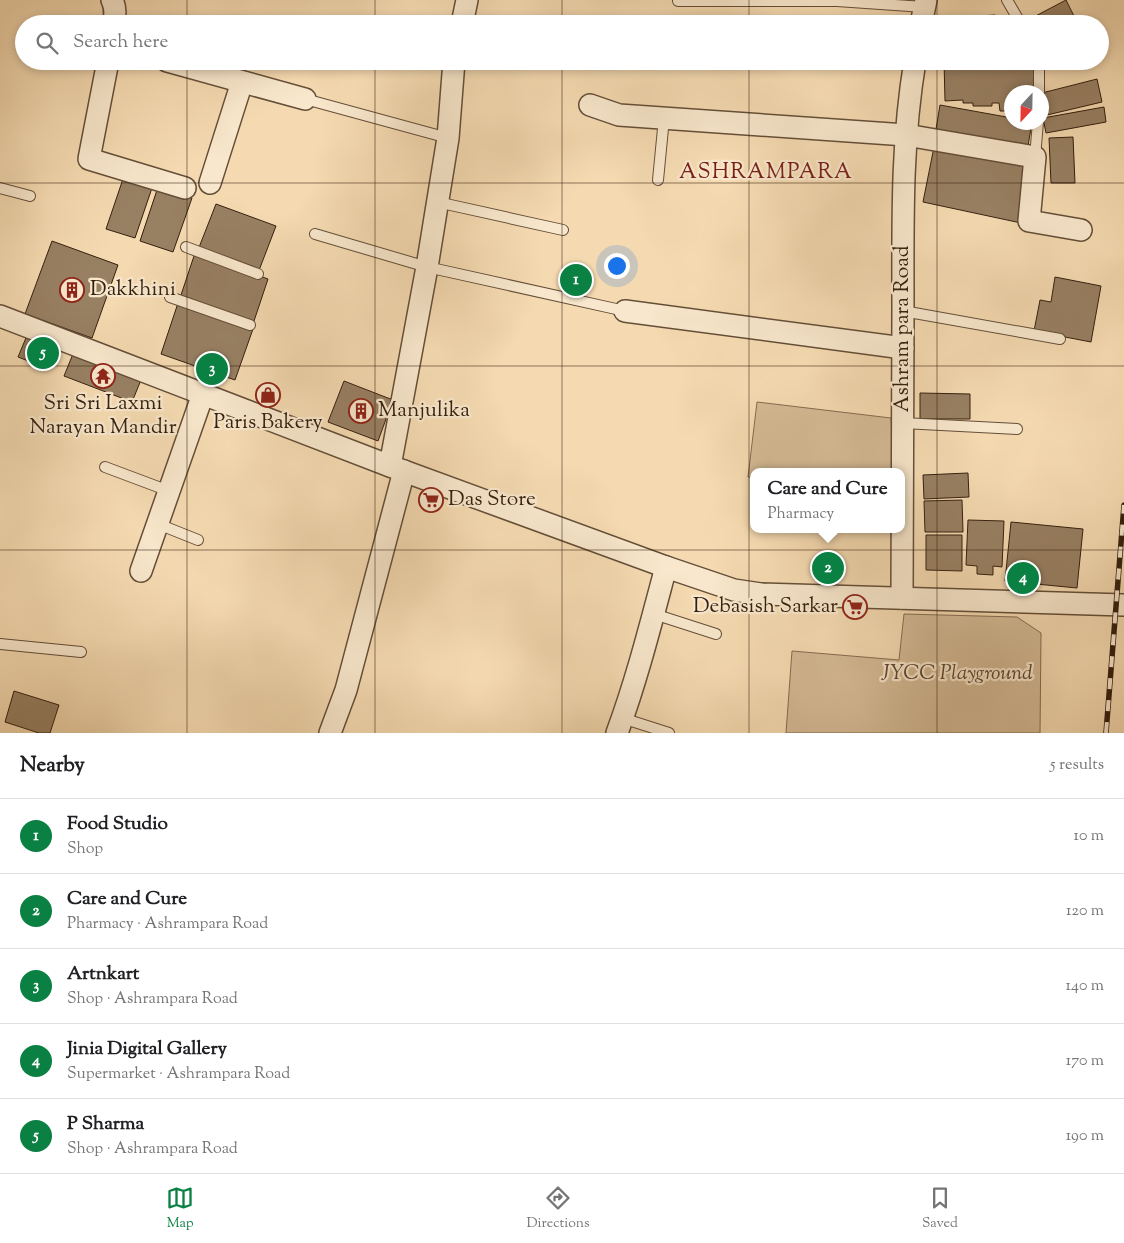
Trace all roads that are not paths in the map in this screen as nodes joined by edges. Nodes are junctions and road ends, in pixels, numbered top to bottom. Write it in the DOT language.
graph roads {
  1 [pos="112,0"];
  2 [pos="467,0"];
  3 [pos="1008,0"];
  4 [pos="678,1"];
  5 [pos="924,10"];
  6 [pos="116,15"];
  7 [pos="464,15"];
  8 [pos="1017,15"];
  9 [pos="106,70"];
  10 [pos="199,70"];
  11 [pos="453,70"];
  12 [pos="913,70"];
  13 [pos="1038,70"];
  14 [pos="242,82"];
  15 [pos="1039,85"];
  16 [pos="305,100"];
  17 [pos="590,105"];
  18 [pos="664,118"];
  19 [pos="1037,130"];
  20 [pos="906,135"];
  21 [pos="448,138"];
  22 [pos="1035,157"];
  23 [pos="658,180"];
  24 [pos="210,182"];
  25 [pos="0,188"];
  26 [pos="186,188"];
  27 [pos="30,196"];
  28 [pos="437,202"];
  29 [pos="563,230"];
  30 [pos="1081,230"];
  31 [pos="315,234"];
  32 [pos="186,248"];
  33 [pos="427,267"];
  34 [pos="258,274"];
  35 [pos="170,297"];
  36 [pos="625,311"];
  37 [pos="903,311"];
  38 [pos="0,316"];
  39 [pos="250,325"];
  40 [pos="1060,339"];
  41 [pos="903,348"];
  42 [pos="203,394"];
  43 [pos="903,423"];
  44 [pos="1017,429"];
  45 [pos="104,467"];
  46 [pos="397,468"];
  47 [pos="903,468"];
  48 [pos="169,491"];
  49 [pos="158,524"];
  50 [pos="902,533"];
  51 [pos="198,540"];
  52 [pos="666,567"];
  53 [pos="141,571"];
  54 [pos="902,598"];
  55 [pos="1124,605"];
  56 [pos="654,614"];
  57 [pos="716,634"];
  58 [pos="0,644"];
  59 [pos="81,652"];
  60 [pos="620,726"];
  61 [pos="330,733"];
  62 [pos="669,733"];
  1 -- 6 [label="street"];
  2 -- 7 [label="street"];
  3 -- 8 [label="lane"];
  4 -- 5 [label="lane"];
  9 -- 26 [label="street"];
  10 -- 14 [label="street"];
  11 -- 21 [label="street"];
  12 -- 20 [label="street, Ashram para Road"];
  13 -- 15 [label="lane"];
  14 -- 16 [label="street"];
  14 -- 24 [label="street"];
  16 -- 21 [label="lane"];
  17 -- 18 [label="street"];
  18 -- 20 [label="street"];
  18 -- 23 [label="lane"];
  19 -- 22 [label="lane"];
  20 -- 22 [label="street"];
  20 -- 37 [label="street, Ashram para Road"];
  21 -- 28 [label="street"];
  22 -- 30 [label="street"];
  25 -- 27 [label="lane"];
  28 -- 29 [label="lane"];
  28 -- 33 [label="street"];
  31 -- 33 [label="lane"];
  32 -- 34 [label="lane"];
  33 -- 36 [label="lane"];
  33 -- 46 [label="street"];
  35 -- 39 [label="lane"];
  36 -- 41 [label="street"];
  37 -- 40 [label="lane"];
  37 -- 41 [label="street, Ashram para Road"];
  38 -- 42 [label="street"];
  41 -- 43 [label="street, Ashram para Road"];
  42 -- 46 [label="street"];
  42 -- 48 [label="street"];
  43 -- 44 [label="lane"];
  43 -- 47 [label="street, Ashram para Road"];
  45 -- 48 [label="lane"];
  46 -- 52 [label="street"];
  46 -- 61 [label="street"];
  48 -- 49 [label="street"];
  49 -- 51 [label="lane"];
  49 -- 53 [label="street"];
  50 -- 54 [label="street, Ashram para Road"];
  52 -- 54 [label="street"];
  52 -- 56 [label="street"];
  54 -- 55 [label="street"];
  56 -- 57 [label="lane"];
  56 -- 60 [label="street"];
  58 -- 59 [label="lane"];
  60 -- 62 [label="lane"];
}
